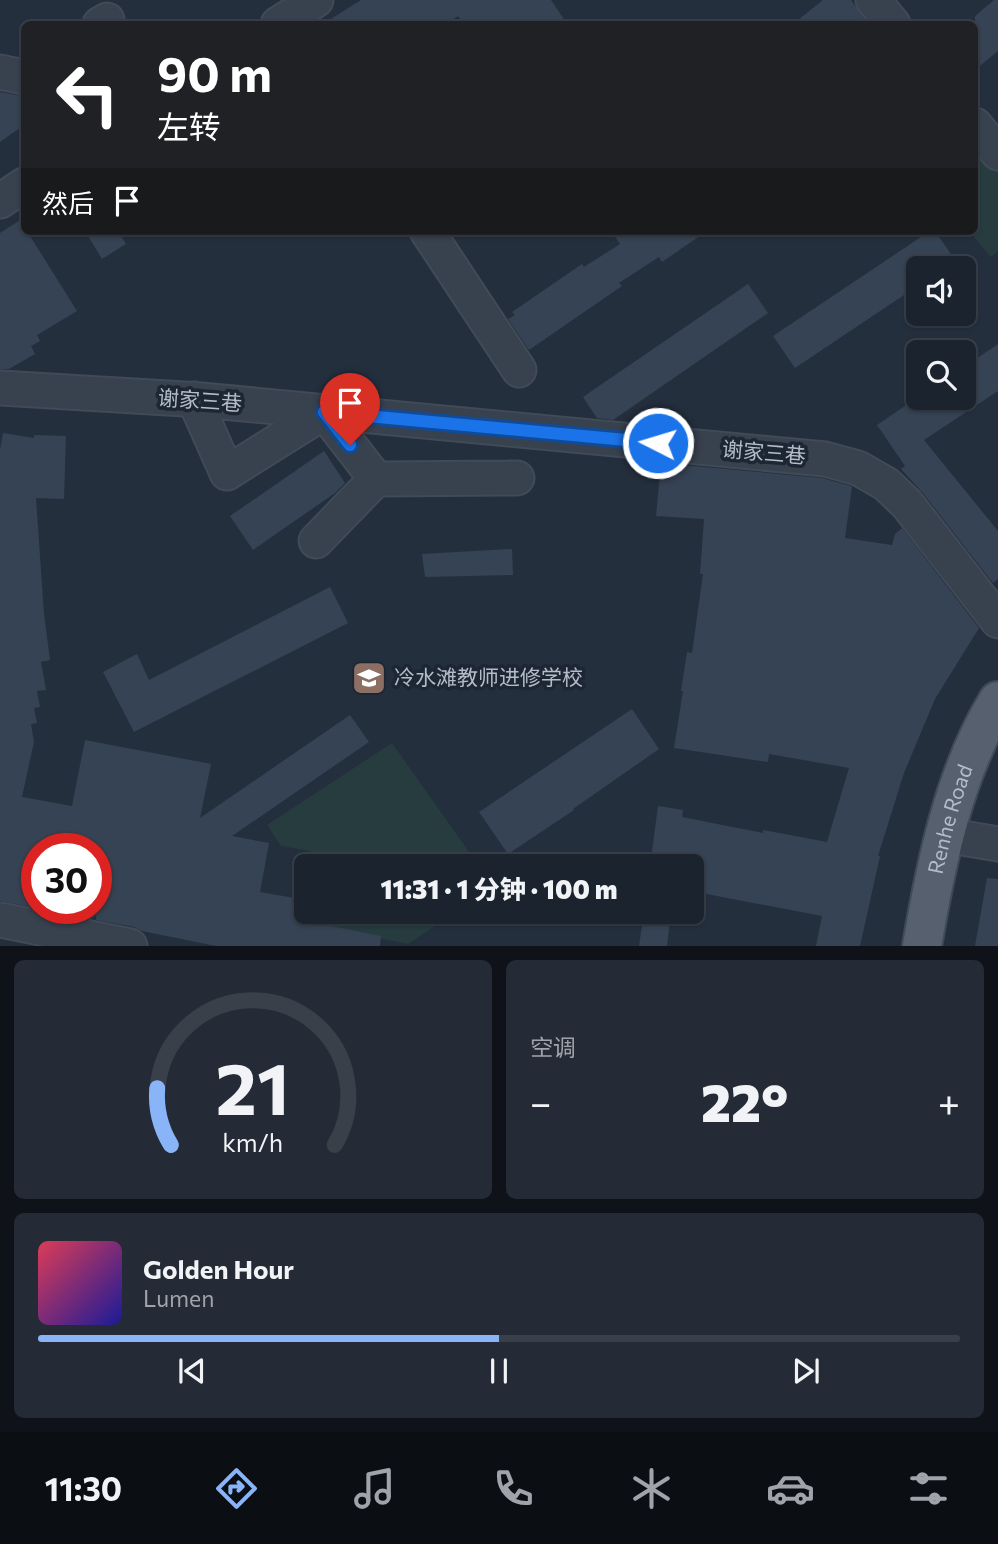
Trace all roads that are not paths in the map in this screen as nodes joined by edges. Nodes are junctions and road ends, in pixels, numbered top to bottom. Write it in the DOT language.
graph roads {
  1 [pos="316,0"];
  2 [pos="873,0"];
  3 [pos="286,21"];
  4 [pos="890,21"];
  5 [pos="0,72"];
  6 [pos="21,76"];
  7 [pos="21,187"];
  8 [pos="0,201"];
  9 [pos="431,235"];
  10 [pos="519,370"];
  11 [pos="0,388"];
  12 [pos="194,399"];
  13 [pos="324,412"];
  14 [pos="517,478"];
  15 [pos="376,479"];
  16 [pos="316,541"];
  17 [pos="998,621"];
  18 [pos="998,701"];
  19 [pos="945,835"];
  20 [pos="998,844"];
  21 [pos="0,920"];
  22 [pos="130,946"];
  23 [pos="922,946"];
  1 -- 3 [label="street"];
  2 -- 4 [label="street"];
  5 -- 6 [label="street"];
  7 -- 8 [label="street"];
  9 -- 10 [label="street"];
  11 -- 12 [label="street, 谢家三巷"];
  12 -- 13 [label="street, 谢家三巷"];
  12 -- 13 [label="street"];
  13 -- 15 [label="street"];
  13 -- 17 [label="street, 谢家三巷"];
  14 -- 15 [label="street"];
  15 -- 16 [label="street"];
  18 -- 19 [label="main road, Renhe Road"];
  19 -- 20 [label="street"];
  19 -- 23 [label="main road, Renhe Road"];
  21 -- 22 [label="street"];
}
